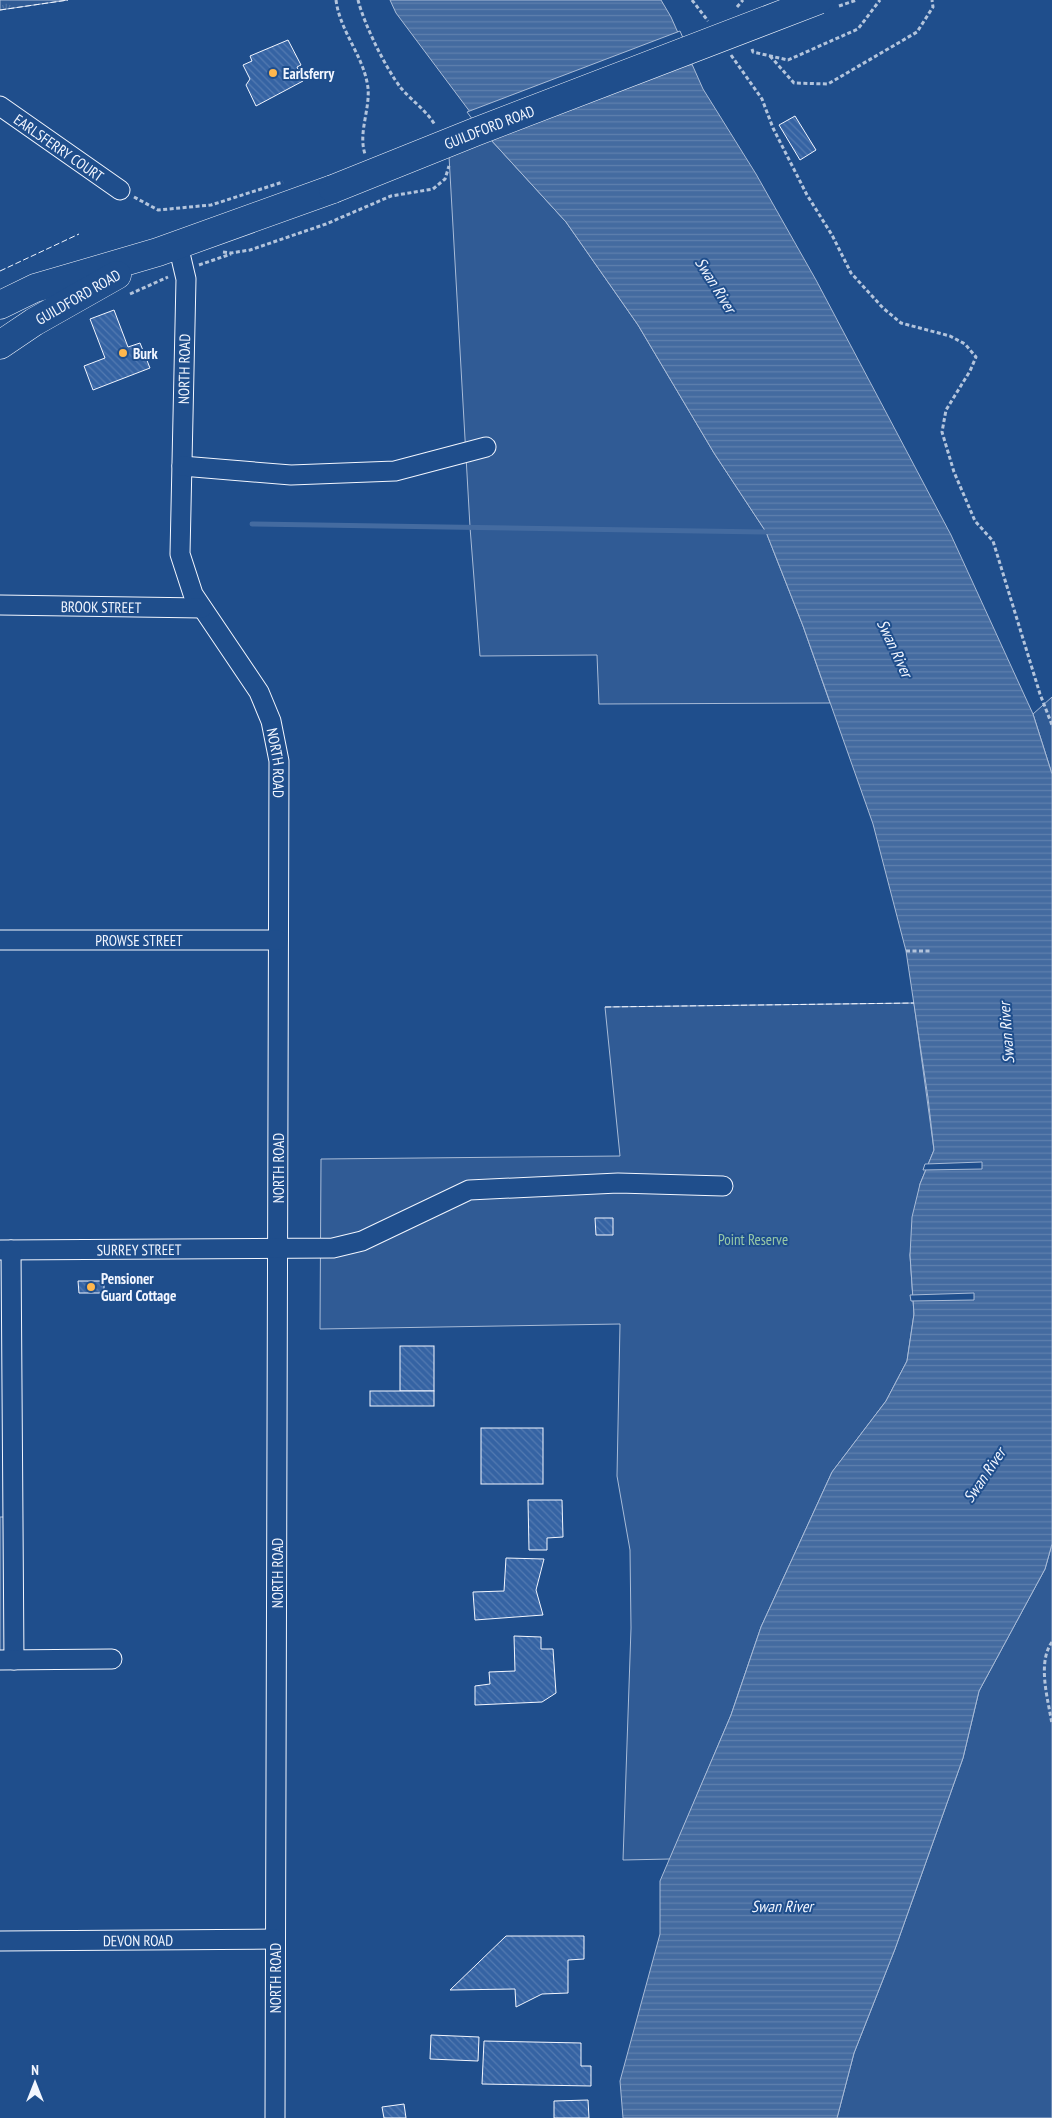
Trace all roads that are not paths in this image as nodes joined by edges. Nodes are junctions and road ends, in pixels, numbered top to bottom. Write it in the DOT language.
graph roads {
  1 [pos="819,0"];
  2 [pos="2,110"];
  3 [pos="120,190"];
  4 [pos="168,248"];
  5 [pos="0,305"];
  6 [pos="0,345"];
  7 [pos="486,447"];
  8 [pos="182,466"];
  9 [pos="0,606"];
  10 [pos="202,608"];
  11 [pos="0,940"];
  12 [pos="278,940"];
  13 [pos="723,1186"];
  14 [pos="278,1249"];
  15 [pos="6,1250"];
  16 [pos="112,1659"];
  17 [pos="7,1660"];
  18 [pos="275,1939"];
  19 [pos="0,1941"];
  20 [pos="276,2118"];
  1 -- 4 [label="highway, GUILDFORD ROAD, bridge"];
  2 -- 3 [label="street, EARLSFERRY COURT"];
  4 -- 5 [label="highway, GUILDFORD ROAD"];
  4 -- 6 [label="highway, GUILDFORD ROAD"];
  4 -- 8 [label="street, NORTH ROAD"];
  7 -- 8 [label="street"];
  8 -- 10 [label="street, NORTH ROAD"];
  9 -- 10 [label="street, BROOK STREET"];
  10 -- 12 [label="street, NORTH ROAD"];
  11 -- 12 [label="street, PROWSE STREET"];
  12 -- 14 [label="street, NORTH ROAD"];
  13 -- 14 [label="street, SURREY STREET"];
  14 -- 15 [label="street, SURREY STREET"];
  14 -- 18 [label="street, NORTH ROAD"];
  15 -- 17 [label="street"];
  16 -- 17 [label="street"];
  18 -- 19 [label="street, DEVON ROAD"];
  18 -- 20 [label="street, NORTH ROAD"];
}
